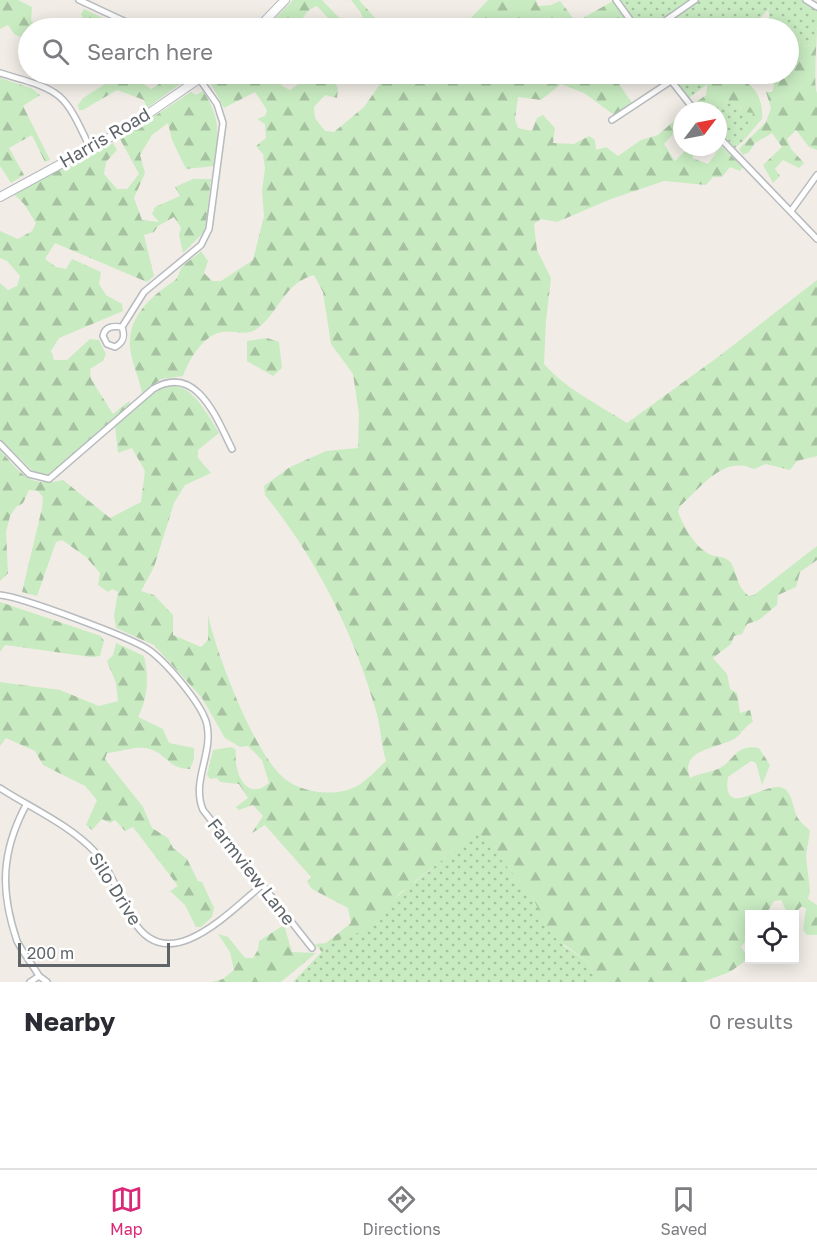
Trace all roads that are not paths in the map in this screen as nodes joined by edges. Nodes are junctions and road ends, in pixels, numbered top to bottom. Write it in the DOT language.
graph roads {
  1 [pos="79,0"];
  2 [pos="285,0"];
  3 [pos="616,0"];
  4 [pos="695,0"];
  5 [pos="806,0"];
  6 [pos="817,7"];
  7 [pos="118,18"];
  8 [pos="268,18"];
  9 [pos="629,18"];
  10 [pos="669,18"];
  11 [pos="0,74"];
  12 [pos="18,79"];
  13 [pos="34,84"];
  14 [pos="188,84"];
  15 [pos="205,84"];
  16 [pos="666,84"];
  17 [pos="673,84"];
  18 [pos="688,102"];
  19 [pos="612,120"];
  20 [pos="727,145"];
  21 [pos="90,148"];
  22 [pos="817,175"];
  23 [pos="0,197"];
  24 [pos="791,211"];
  25 [pos="817,239"];
  26 [pos="122,327"];
  27 [pos="0,444"];
  28 [pos="232,449"];
  29 [pos="0,595"];
  30 [pos="0,789"];
  31 [pos="26,805"];
  32 [pos="261,886"];
  33 [pos="312,948"];
  34 [pos="39,976"];
  35 [pos="30,982"];
  36 [pos="47,982"];
  1 -- 7 [label="street"];
  2 -- 8 [label="street"];
  3 -- 9 [label="street"];
  4 -- 10 [label="street"];
  5 -- 6 [label="street"];
  11 -- 12 [label="street"];
  13 -- 21 [label="street"];
  14 -- 21 [label="street, Harris Road"];
  15 -- 26 [label="street"];
  16 -- 19 [label="street"];
  17 -- 18 [label="street"];
  20 -- 24 [label="street"];
  21 -- 23 [label="street, Harris Road"];
  22 -- 24 [label="street"];
  24 -- 25 [label="street"];
  26 -- 26 [label="street"];
  27 -- 28 [label="street"];
  29 -- 32 [label="street, Farmview Lane"];
  30 -- 31 [label="street, Silo Drive"];
  31 -- 32 [label="street, Silo Drive"];
  31 -- 34 [label="street"];
  32 -- 33 [label="street, Farmview Lane"];
  34 -- 35 [label="street"];
  34 -- 36 [label="street"];
}
